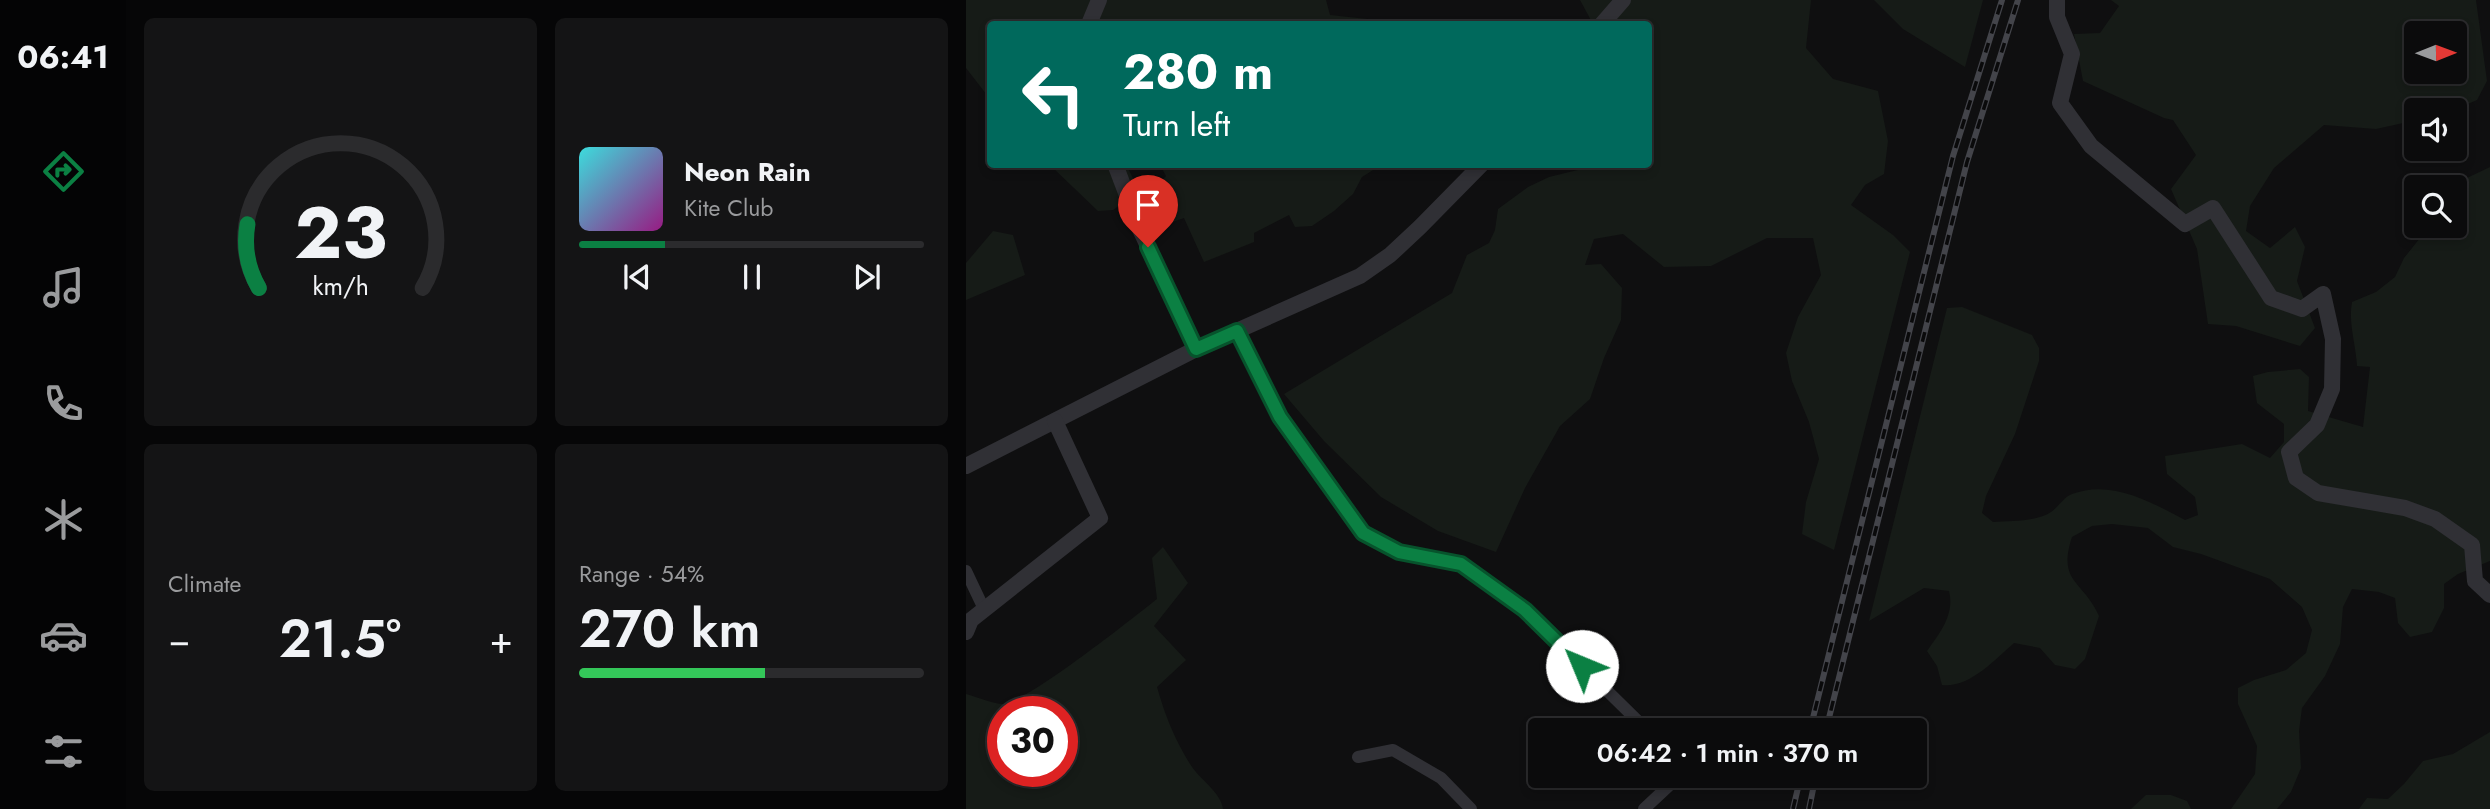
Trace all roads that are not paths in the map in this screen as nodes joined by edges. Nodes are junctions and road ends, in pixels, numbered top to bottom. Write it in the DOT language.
graph roads {
  1 [pos="1099,0"];
  2 [pos="1623,0"];
  3 [pos="2057,0"];
  4 [pos="1090,21"];
  5 [pos="1605,21"];
  6 [pos="1117,168"];
  7 [pos="1478,168"];
  8 [pos="1237,331"];
  9 [pos="1196,349"];
  10 [pos="1055,421"];
  11 [pos="966,466"];
  12 [pos="966,571"];
  13 [pos="2490,595"];
  14 [pos="984,609"];
  15 [pos="966,632"];
  16 [pos="1635,718"];
  17 [pos="1358,757"];
  18 [pos="1666,788"];
  19 [pos="1471,809"];
  20 [pos="1644,809"];
  1 -- 4 [label="street"];
  2 -- 5 [label="street"];
  3 -- 13 [label="street"];
  6 -- 9 [label="street"];
  7 -- 8 [label="street"];
  8 -- 9 [label="street"];
  8 -- 16 [label="street"];
  9 -- 10 [label="street"];
  10 -- 11 [label="street"];
  10 -- 14 [label="street"];
  12 -- 14 [label="street"];
  14 -- 15 [label="street"];
  17 -- 19 [label="street"];
  18 -- 20 [label="street"];
}
